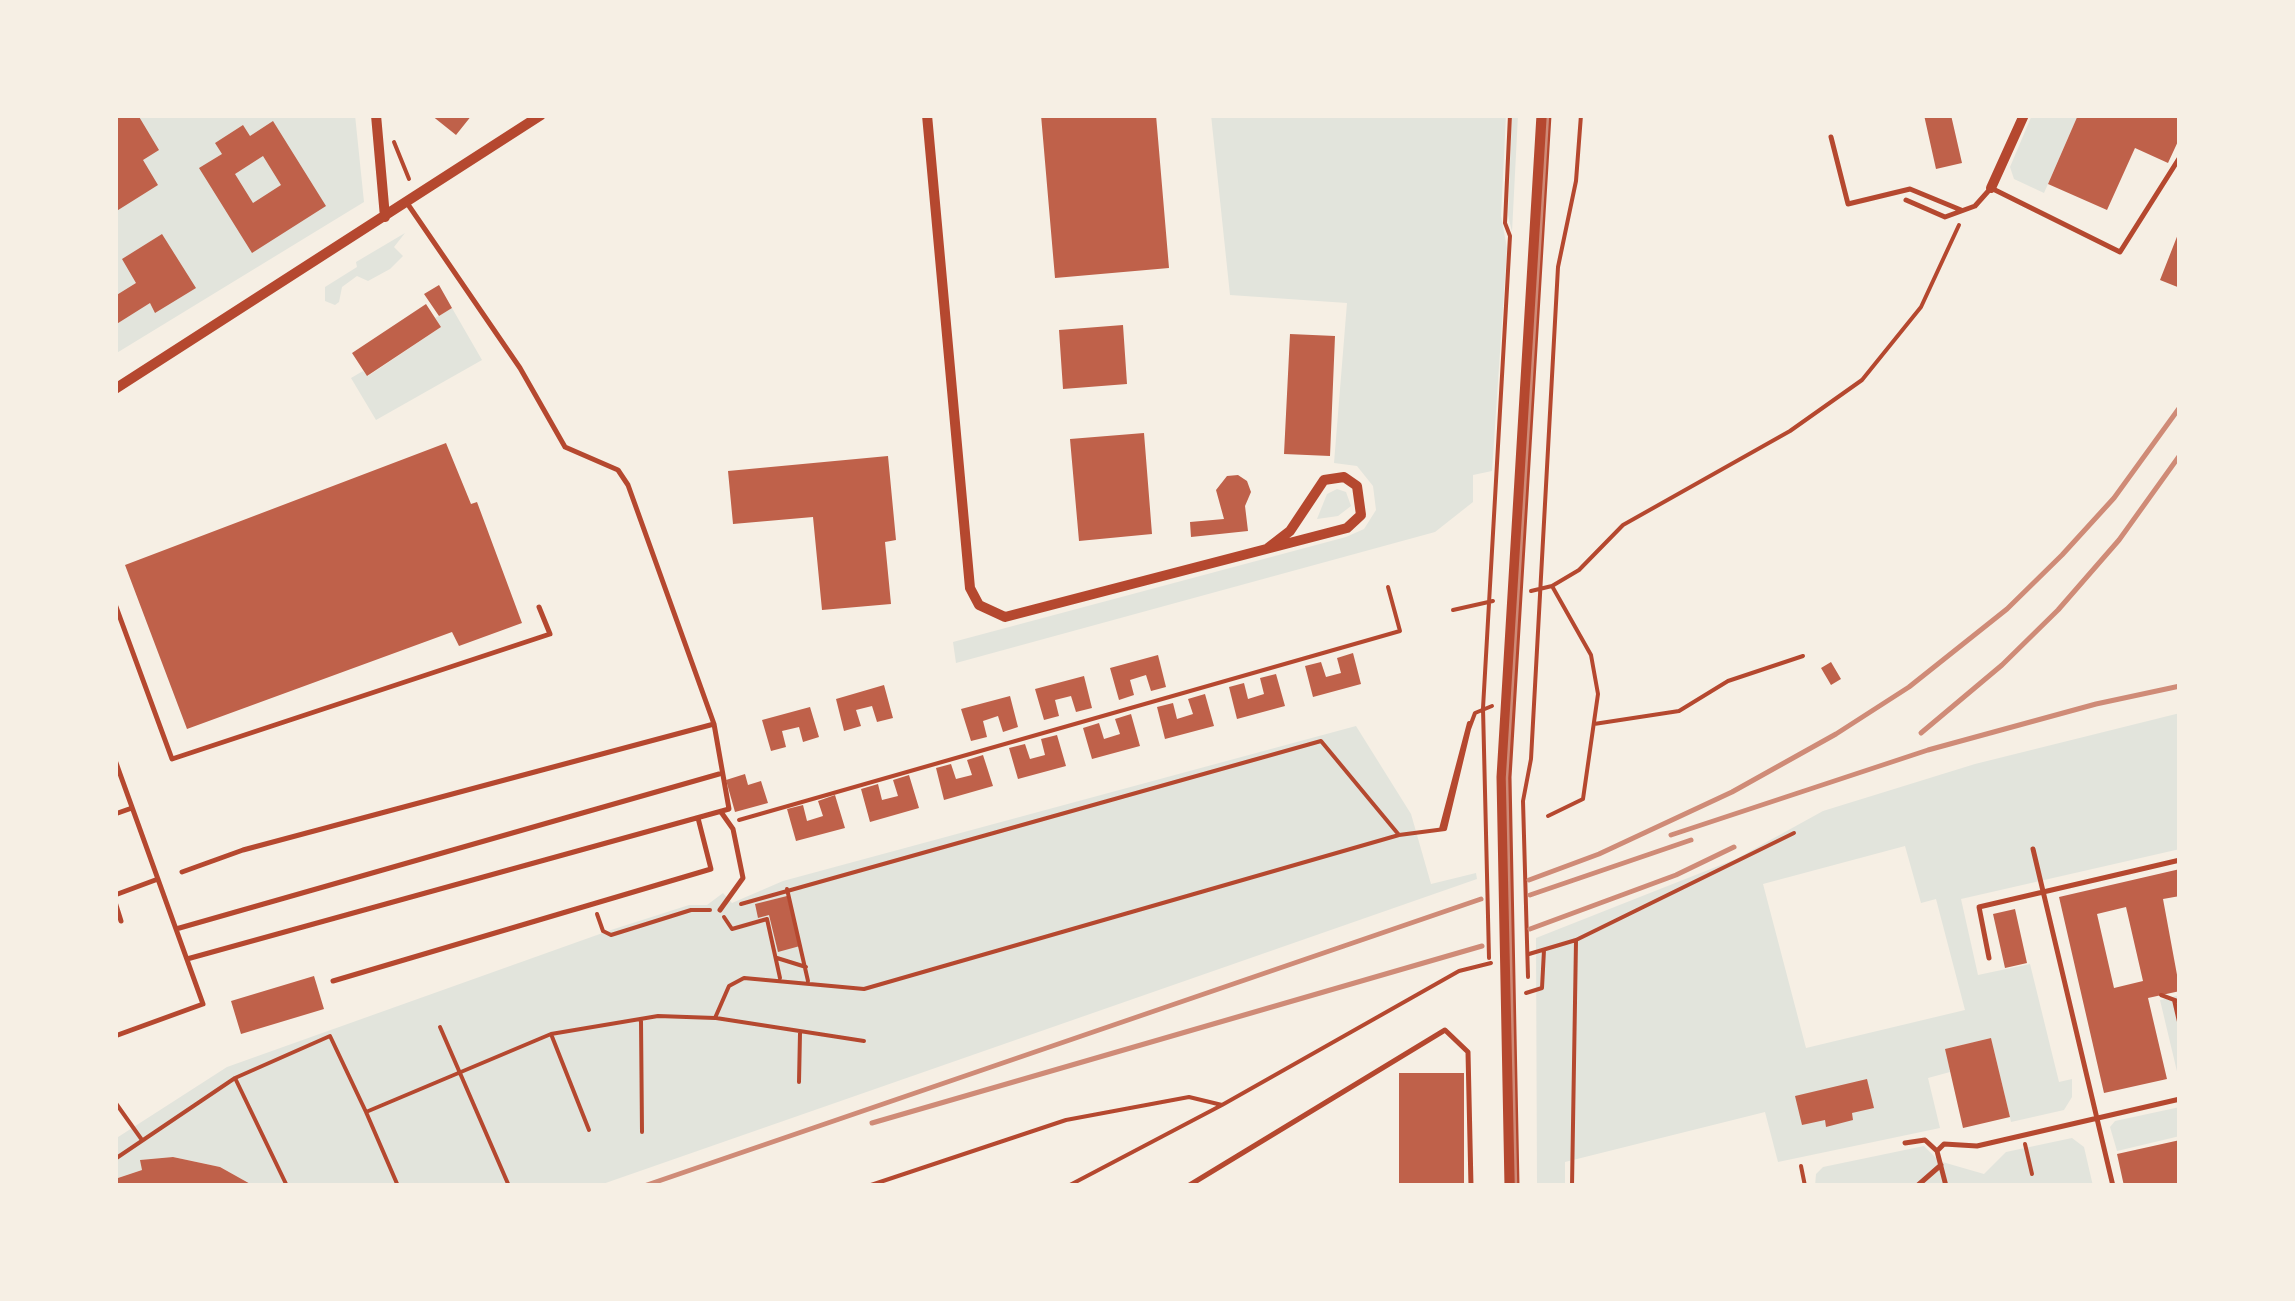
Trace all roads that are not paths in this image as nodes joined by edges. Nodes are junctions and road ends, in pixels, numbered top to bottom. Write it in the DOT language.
graph roads {
  1 [pos="376,115"];
  2 [pos="541,115"];
  3 [pos="927,115"];
  4 [pos="1544,115"];
  5 [pos="2024,115"];
  6 [pos="1831,137"];
  7 [pos="2180,157"];
  8 [pos="1991,188"];
  9 [pos="1906,200"];
  10 [pos="407,204"];
  11 [pos="1964,212"];
  12 [pos="385,217"];
  13 [pos="115,389"];
  14 [pos="1268,548"];
  15 [pos="115,604"];
  16 [pos="540,607"];
  17 [pos="714,724"];
  18 [pos="115,760"];
  19 [pos="719,774"];
  20 [pos="132,808"];
  21 [pos="725,811"];
  22 [pos="115,814"];
  23 [pos="698,818"];
  24 [pos="2033,850"];
  25 [pos="2180,860"];
  26 [pos="182,872"];
  27 [pos="158,879"];
  28 [pos="2043,891"];
  29 [pos="115,898"];
  30 [pos="720,910"];
  31 [pos="121,921"];
  32 [pos="176,928"];
  33 [pos="1990,958"];
  34 [pos="187,959"];
  35 [pos="333,981"];
  36 [pos="115,1036"];
  37 [pos="2180,1098"];
  38 [pos="2098,1118"];
  39 [pos="1905,1143"];
  40 [pos="1937,1151"];
  41 [pos="1941,1165"];
  42 [pos="1188,1186"];
  43 [pos="1471,1186"];
  44 [pos="1512,1186"];
  45 [pos="1917,1186"];
  46 [pos="1946,1186"];
  47 [pos="2113,1186"];
  1 -- 12 [label="street"];
  2 -- 10 [label="street"];
  3 -- 14 [label="street"];
  4 -- 44 [label="main road"];
  5 -- 8 [label="street"];
  6 -- 11 [label="lane"];
  7 -- 8 [label="lane"];
  8 -- 11 [label="lane"];
  9 -- 11 [label="lane"];
  10 -- 12 [label="street"];
  10 -- 17 [label="lane"];
  12 -- 13 [label="street"];
  14 -- 14 [label="street"];
  15 -- 16 [label="lane"];
  17 -- 19 [label="lane"];
  17 -- 26 [label="lane"];
  18 -- 20 [label="lane"];
  19 -- 21 [label="lane"];
  19 -- 32 [label="lane"];
  20 -- 22 [label="lane"];
  20 -- 27 [label="lane"];
  21 -- 23 [label="lane"];
  21 -- 30 [label="lane"];
  23 -- 34 [label="lane"];
  23 -- 35 [label="lane"];
  24 -- 28 [label="lane"];
  25 -- 28 [label="lane"];
  27 -- 29 [label="lane"];
  27 -- 32 [label="lane"];
  28 -- 33 [label="lane"];
  28 -- 38 [label="lane"];
  29 -- 31 [label="lane"];
  32 -- 34 [label="lane"];
  34 -- 36 [label="lane"];
  37 -- 38 [label="lane"];
  38 -- 40 [label="lane"];
  38 -- 47 [label="lane"];
  39 -- 40 [label="lane"];
  40 -- 41 [label="lane"];
  41 -- 45 [label="lane"];
  41 -- 46 [label="lane"];
  42 -- 43 [label="lane"];
}
